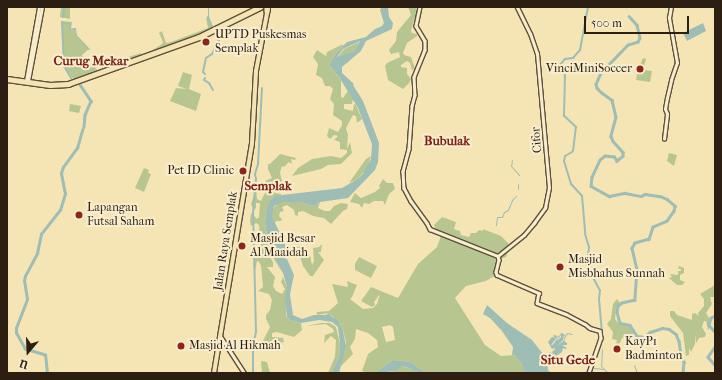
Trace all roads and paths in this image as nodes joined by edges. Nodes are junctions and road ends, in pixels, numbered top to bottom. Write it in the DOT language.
graph roads {
  1 [pos="40,7"];
  2 [pos="255,7"];
  3 [pos="260,7"];
  4 [pos="420,7"];
  5 [pos="516,7"];
  6 [pos="671,7"];
  7 [pos="268,8"];
  8 [pos="209,31"];
  9 [pos="7,78"];
  10 [pos="27,81"];
  11 [pos="664,139"];
  12 [pos="498,256"];
  13 [pos="222,341"];
  14 [pos="214,373"];
  15 [pos="244,373"];
  16 [pos="589,373"];
  1 -- 10 [label="street"];
  2 -- 8 [label="highway"];
  3 -- 8 [label="highway"];
  4 -- 12 [label="street"];
  5 -- 12 [label="street, Cifor"];
  6 -- 11 [label="street"];
  7 -- 13 [label="main road, Jalan Raya Semplak"];
  8 -- 10 [label="highway"];
  9 -- 10 [label="highway"];
  12 -- 16 [label="street"];
  13 -- 14 [label="main road, Jalan Raya Semplak"];
  13 -- 15 [label="main road"];
}
